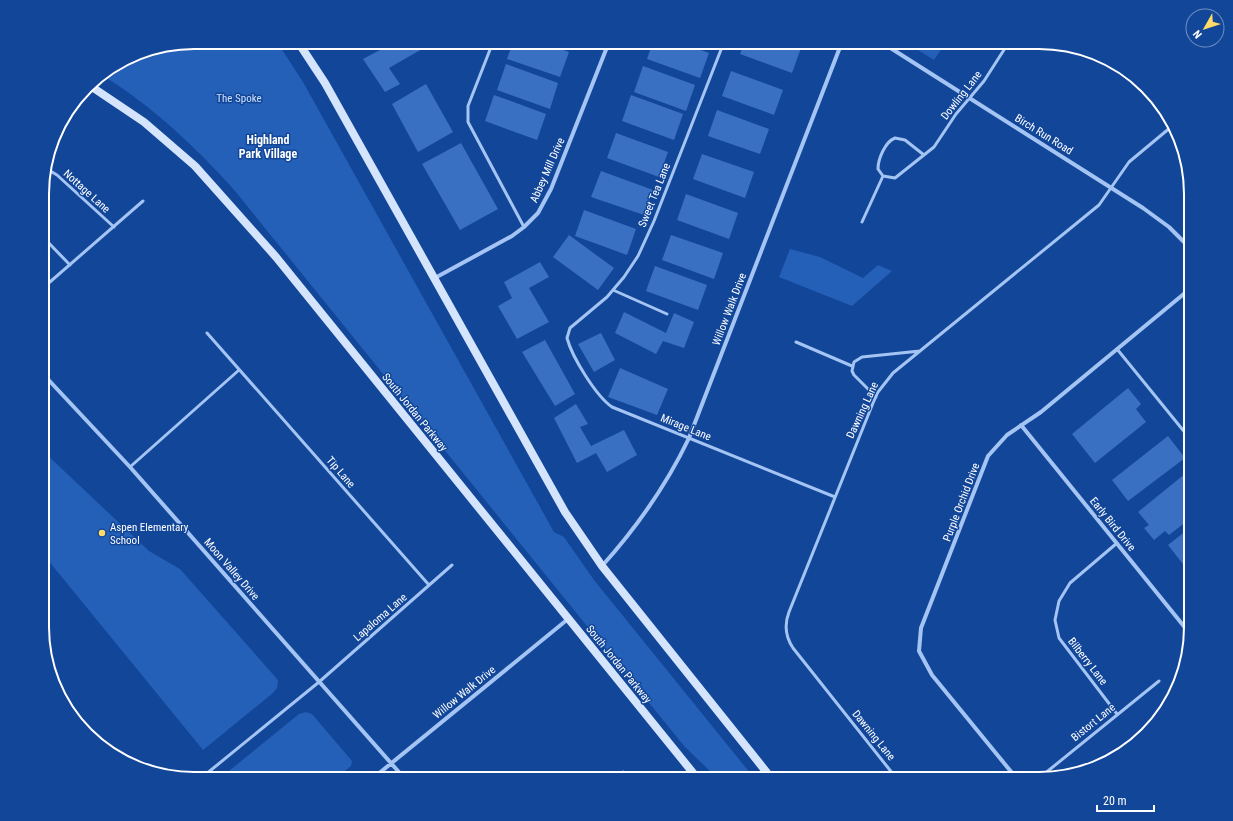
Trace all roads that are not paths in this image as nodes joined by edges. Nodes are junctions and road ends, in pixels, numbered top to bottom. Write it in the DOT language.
graph roads {
  1 [pos="303,49"];
  2 [pos="490,49"];
  3 [pos="606,49"];
  4 [pos="721,49"];
  5 [pos="839,49"];
  6 [pos="892,49"];
  7 [pos="1005,49"];
  8 [pos="94,88"];
  9 [pos="970,97"];
  10 [pos="1169,131"];
  11 [pos="924,155"];
  12 [pos="51,172"];
  13 [pos="883,176"];
  14 [pos="1111,187"];
  15 [pos="143,201"];
  16 [pos="862,222"];
  17 [pos="114,227"];
  18 [pos="524,227"];
  19 [pos="1184,242"];
  20 [pos="49,243"];
  21 [pos="70,265"];
  22 [pos="433,278"];
  23 [pos="49,283"];
  24 [pos="613,290"];
  25 [pos="1184,294"];
  26 [pos="667,314"];
  27 [pos="207,333"];
  28 [pos="568,333"];
  29 [pos="796,342"];
  30 [pos="1117,349"];
  31 [pos="920,351"];
  32 [pos="852,366"];
  33 [pos="240,370"];
  34 [pos="49,380"];
  35 [pos="876,397"];
  36 [pos="1021,425"];
  37 [pos="1184,431"];
  38 [pos="689,438"];
  39 [pos="130,467"];
  40 [pos="835,497"];
  41 [pos="1117,543"];
  42 [pos="452,565"];
  43 [pos="602,566"];
  44 [pos="429,585"];
  45 [pos="568,619"];
  46 [pos="1184,626"];
  47 [pos="1159,681"];
  48 [pos="319,682"];
  49 [pos="1117,714"];
  50 [pos="391,763"];
  51 [pos="209,772"];
  52 [pos="380,772"];
  53 [pos="399,772"];
  54 [pos="692,772"];
  55 [pos="766,772"];
  56 [pos="891,772"];
  57 [pos="1010,772"];
  58 [pos="1047,772"];
  1 -- 22 [label="street"];
  2 -- 18 [label="lane"];
  3 -- 18 [label="street, Abbey Mill Drive"];
  4 -- 24 [label="lane, Sweet Tea Lane"];
  5 -- 38 [label="street, Willow Walk Drive"];
  6 -- 9 [label="street, Birch Run Road"];
  7 -- 9 [label="lane, Dowling Lane"];
  8 -- 45 [label="street, South Jordan Parkway"];
  9 -- 11 [label="lane, Dowling Lane"];
  9 -- 14 [label="street, Birch Run Road"];
  10 -- 14 [label="lane, Dawning Lane"];
  11 -- 13 [label="lane, Dowling Lane"];
  11 -- 13 [label="lane"];
  12 -- 17 [label="lane, Nottage Lane"];
  13 -- 16 [label="lane"];
  14 -- 19 [label="street, Birch Run Road"];
  14 -- 31 [label="lane, Dawning Lane"];
  15 -- 17 [label="lane, Nottage Lane"];
  17 -- 21 [label="lane, Nottage Lane"];
  18 -- 22 [label="street, Abbey Mill Drive"];
  20 -- 21 [label="lane"];
  21 -- 23 [label="lane, Nottage Lane"];
  22 -- 43 [label="street"];
  24 -- 26 [label="lane"];
  24 -- 28 [label="lane, Sweet Tea Lane"];
  25 -- 30 [label="street, Purple Orchid Drive"];
  27 -- 33 [label="lane, Tip Lane"];
  28 -- 38 [label="lane, Mirage Lane"];
  29 -- 32 [label="lane"];
  30 -- 36 [label="street, Purple Orchid Drive"];
  30 -- 37 [label="lane"];
  31 -- 32 [label="lane"];
  31 -- 35 [label="lane, Dawning Lane"];
  32 -- 35 [label="lane"];
  33 -- 39 [label="lane"];
  33 -- 44 [label="lane, Tip Lane"];
  34 -- 39 [label="street, Moon Valley Drive"];
  35 -- 40 [label="lane, Dawning Lane"];
  36 -- 41 [label="street, Early Bird Drive"];
  36 -- 57 [label="street, Purple Orchid Drive"];
  38 -- 40 [label="lane, Mirage Lane"];
  38 -- 43 [label="street, Willow Walk Drive"];
  39 -- 48 [label="street, Moon Valley Drive"];
  40 -- 56 [label="lane, Dawning Lane"];
  41 -- 46 [label="street, Early Bird Drive"];
  41 -- 49 [label="lane, Bilberry Lane"];
  42 -- 44 [label="lane, Lapaloma Lane"];
  43 -- 55 [label="street"];
  44 -- 48 [label="lane, Lapaloma Lane"];
  45 -- 50 [label="street, Willow Walk Drive"];
  45 -- 54 [label="street, South Jordan Parkway"];
  47 -- 49 [label="lane, Bistort Lane"];
  48 -- 50 [label="street, Moon Valley Drive"];
  48 -- 51 [label="lane, Lapaloma Lane"];
  49 -- 58 [label="lane, Bistort Lane"];
  50 -- 52 [label="street, Willow Walk Drive"];
  50 -- 53 [label="street, Moon Valley Drive"];
}
